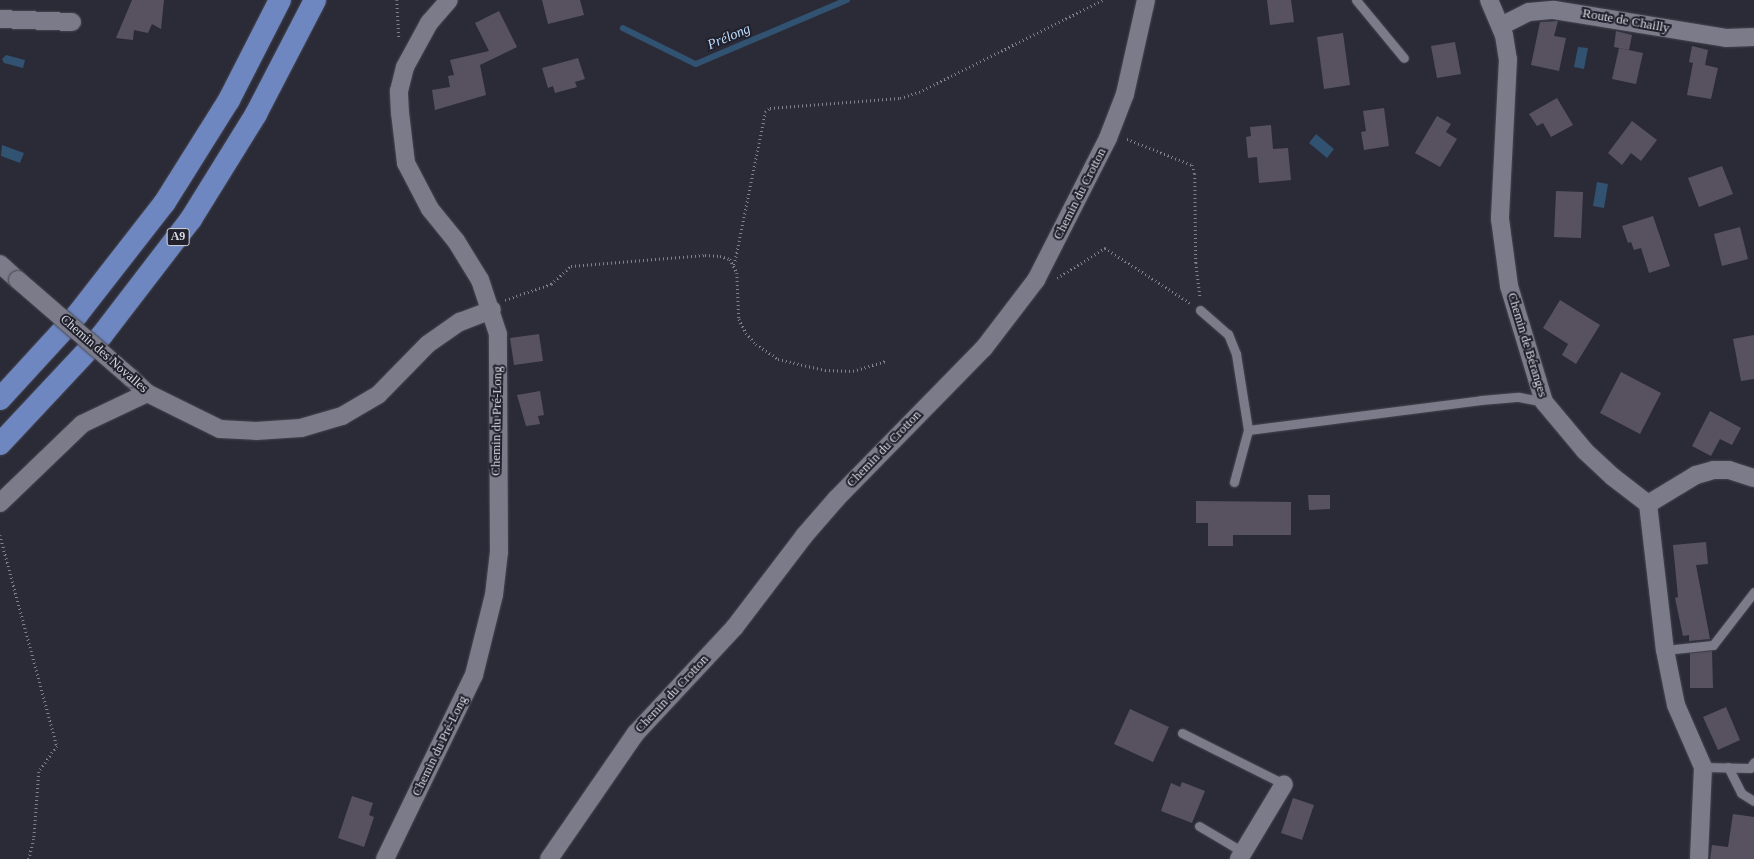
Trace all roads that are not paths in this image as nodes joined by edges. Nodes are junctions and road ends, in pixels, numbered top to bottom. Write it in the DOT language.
graph roads {
  1 [pos="280,0"];
  2 [pos="315,0"];
  3 [pos="449,0"];
  4 [pos="1146,0"];
  5 [pos="1356,0"];
  6 [pos="1490,0"];
  7 [pos="0,18"];
  8 [pos="72,22"];
  9 [pos="1501,26"];
  10 [pos="1754,37"];
  11 [pos="1404,58"];
  12 [pos="0,264"];
  13 [pos="492,310"];
  14 [pos="1200,310"];
  15 [pos="147,393"];
  16 [pos="0,399"];
  17 [pos="1544,402"];
  18 [pos="1248,430"];
  19 [pos="0,444"];
  20 [pos="1754,478"];
  21 [pos="1234,482"];
  22 [pos="0,503"];
  23 [pos="1648,504"];
  24 [pos="1754,592"];
  25 [pos="1665,650"];
  26 [pos="1182,733"];
  27 [pos="1754,762"];
  28 [pos="1703,767"];
  29 [pos="1728,767"];
  30 [pos="1284,784"];
  31 [pos="1754,801"];
  32 [pos="1199,826"];
  33 [pos="1241,856"];
  34 [pos="385,859"];
  35 [pos="549,859"];
  36 [pos="1699,859"];
  1 -- 16 [label="highway, A9"];
  2 -- 19 [label="highway, A9"];
  3 -- 13 [label="street, Chemin du Pré-Long"];
  4 -- 35 [label="street, Chemin du Crotton"];
  5 -- 11 [label="lane"];
  6 -- 9 [label="street, Chemin de Béranges"];
  7 -- 8 [label="street"];
  9 -- 10 [label="street, Route de Chailly"];
  9 -- 17 [label="street, Chemin de Béranges"];
  12 -- 15 [label="street, Chemin des Novalles, bridge"];
  13 -- 15 [label="street, Chemin des Novalles"];
  13 -- 34 [label="street, Chemin du Pré-Long"];
  14 -- 18 [label="lane"];
  15 -- 22 [label="street"];
  17 -- 18 [label="lane"];
  17 -- 23 [label="street, Chemin de Béranges"];
  18 -- 21 [label="lane"];
  20 -- 23 [label="street"];
  23 -- 25 [label="street"];
  24 -- 25 [label="lane"];
  25 -- 28 [label="street"];
  26 -- 30 [label="lane"];
  27 -- 29 [label="lane"];
  28 -- 29 [label="lane"];
  28 -- 36 [label="street"];
  29 -- 31 [label="lane"];
  30 -- 33 [label="street"];
  32 -- 33 [label="lane"];
}
